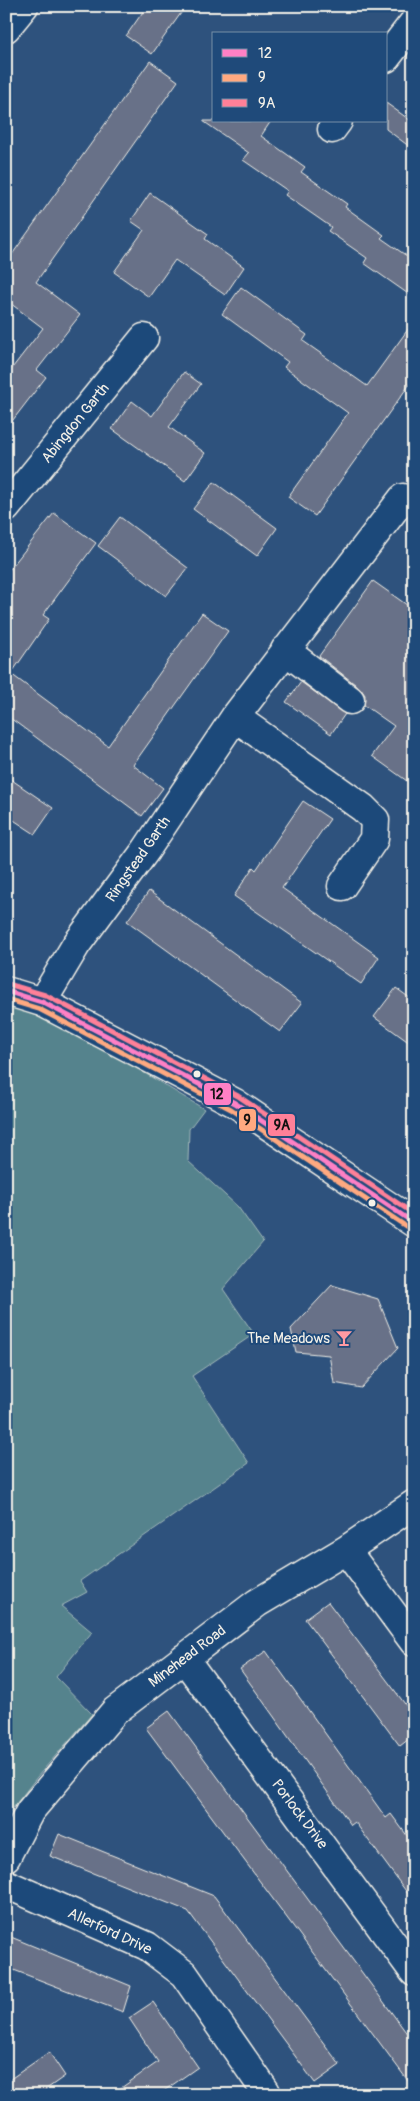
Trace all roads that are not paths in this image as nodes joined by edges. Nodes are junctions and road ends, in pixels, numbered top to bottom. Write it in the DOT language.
graph roads {
  1 [pos="24,6"];
  2 [pos="414,22"];
  3 [pos="6,28"];
  4 [pos="388,55"];
  5 [pos="144,338"];
  6 [pos="403,498"];
  7 [pos="6,508"];
  8 [pos="285,650"];
  9 [pos="350,700"];
  10 [pos="235,717"];
  11 [pos="342,886"];
  12 [pos="6,991"];
  13 [pos="42,1002"];
  14 [pos="414,1223"];
  15 [pos="414,1504"];
  16 [pos="346,1550"];
  17 [pos="414,1642"];
  18 [pos="184,1658"];
  19 [pos="6,1857"];
  20 [pos="6,1884"];
  21 [pos="414,1972"];
  22 [pos="262,2095"];
  1 -- 3 [label="street"];
  2 -- 4 [label="street"];
  5 -- 7 [label="street, Abingdon Garth"];
  6 -- 8 [label="street, Ringstead Garth"];
  8 -- 9 [label="street"];
  8 -- 10 [label="street, Ringstead Garth"];
  10 -- 11 [label="street"];
  10 -- 13 [label="street, Ringstead Garth"];
  12 -- 13 [label="street"];
  13 -- 14 [label="street"];
  15 -- 16 [label="street, Minehead Road"];
  16 -- 17 [label="street"];
  16 -- 18 [label="street, Minehead Road"];
  18 -- 19 [label="street, Minehead Road"];
  18 -- 21 [label="street, Porlock Drive"];
  20 -- 22 [label="street, Allerford Drive"];
}
